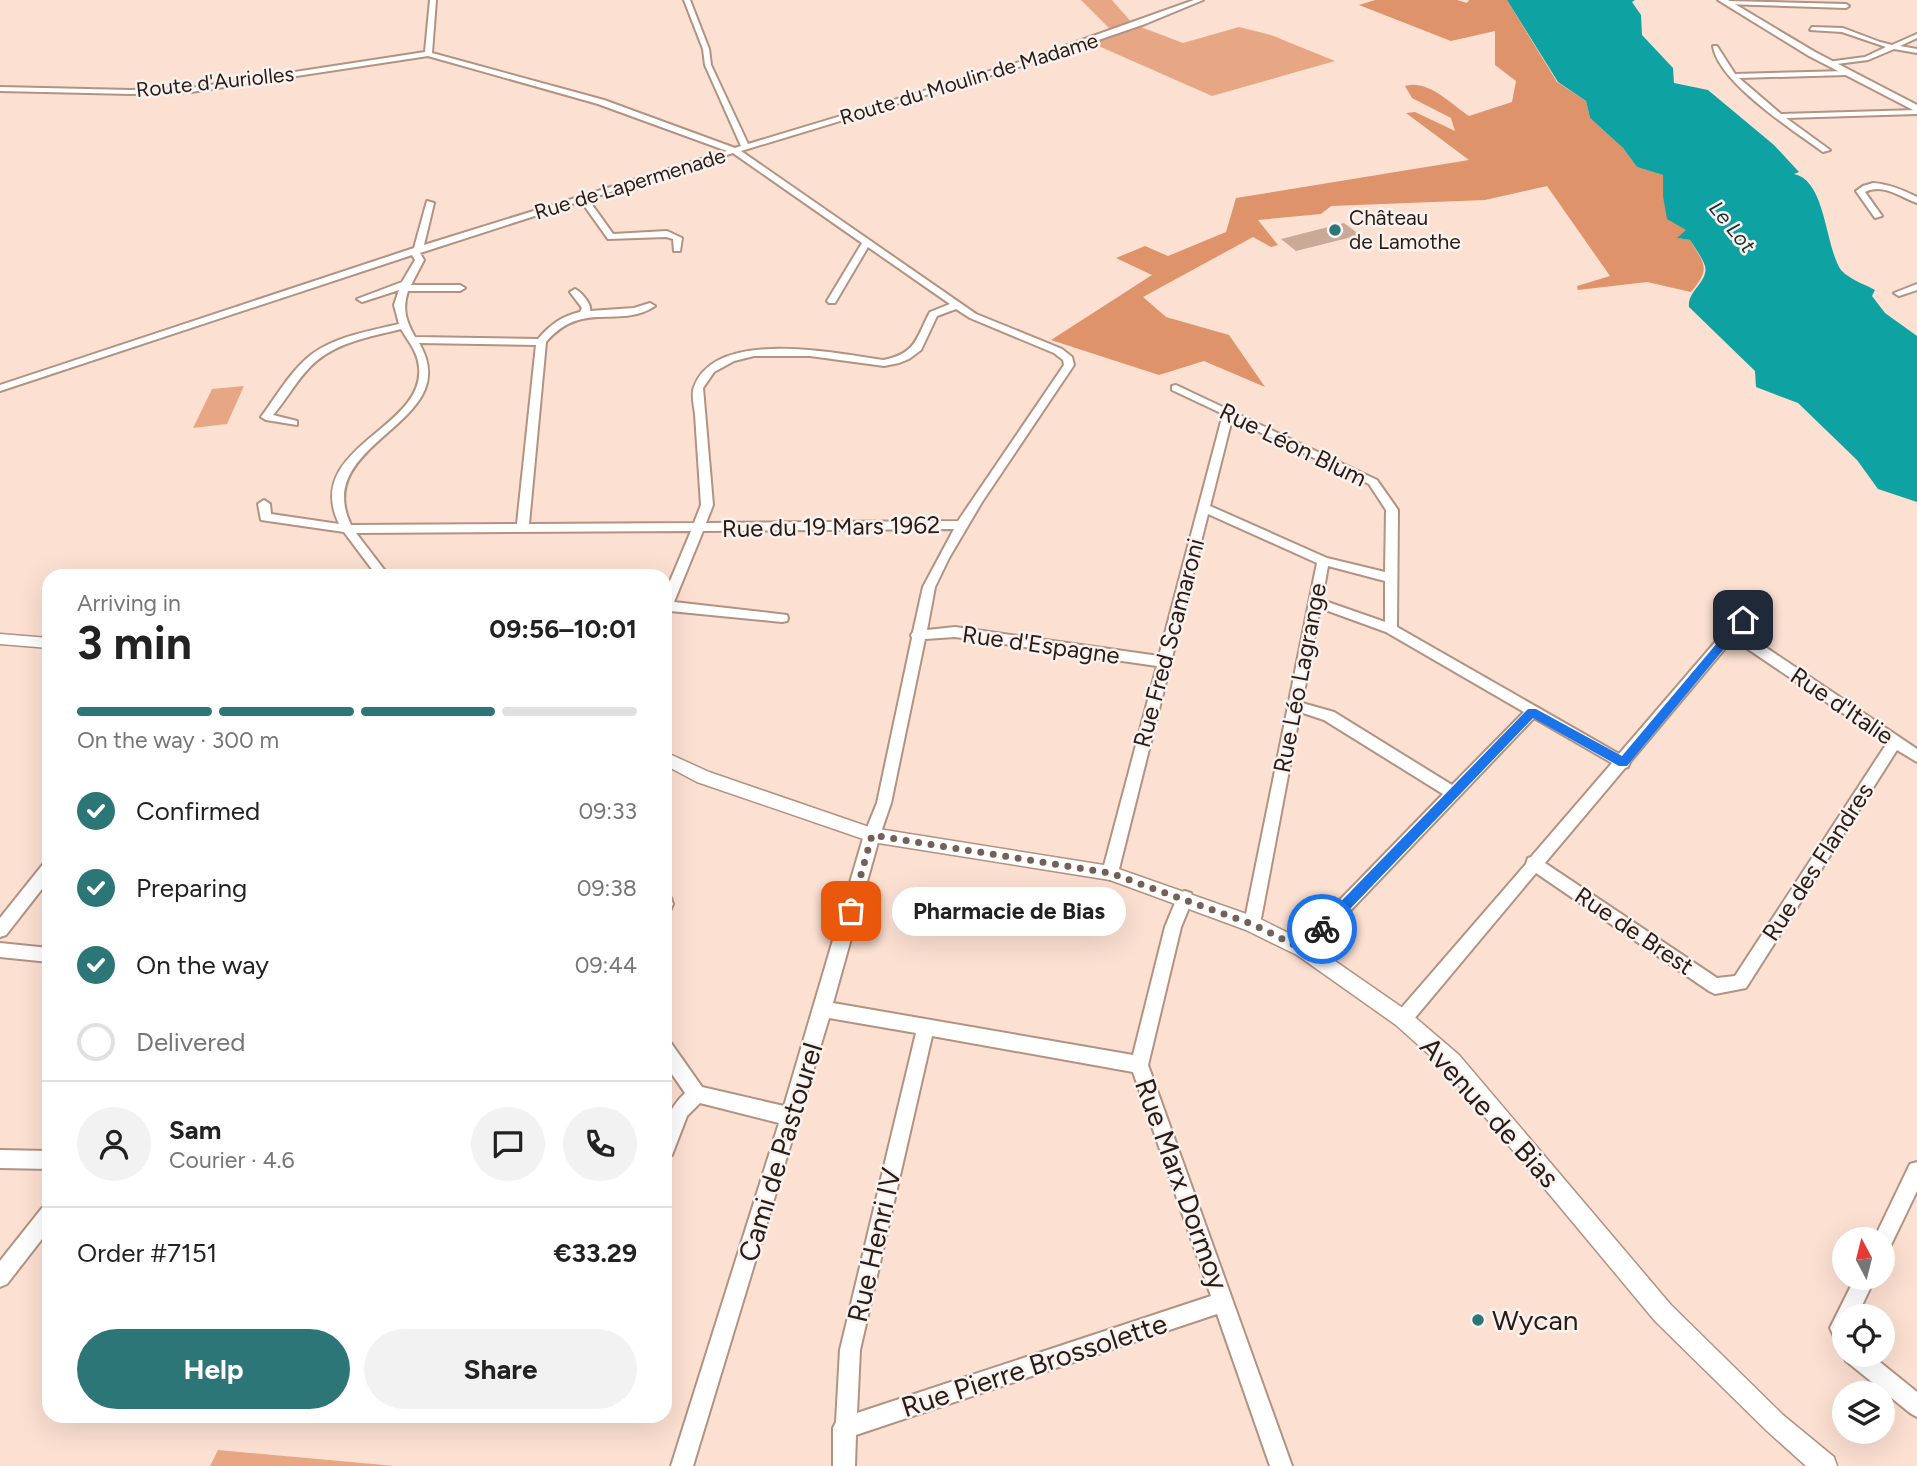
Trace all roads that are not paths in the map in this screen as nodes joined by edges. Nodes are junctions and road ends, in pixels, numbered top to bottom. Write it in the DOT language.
graph roads {
  1 [pos="433,0"];
  2 [pos="687,0"];
  3 [pos="1200,0"];
  4 [pos="1725,2"];
  5 [pos="1811,2"];
  6 [pos="1846,6"];
  7 [pos="1812,29"];
  8 [pos="1917,36"];
  9 [pos="1715,47"];
  10 [pos="1895,47"];
  11 [pos="1917,51"];
  12 [pos="428,54"];
  13 [pos="1829,63"];
  14 [pos="1847,73"];
  15 [pos="1736,76"];
  16 [pos="0,89"];
  17 [pos="1917,111"];
  18 [pos="1781,116"];
  19 [pos="740,149"];
  20 [pos="1826,150"];
  21 [pos="583,198"];
  22 [pos="1917,200"];
  23 [pos="430,203"];
  24 [pos="1878,216"];
  25 [pos="867,242"];
  26 [pos="677,249"];
  27 [pos="416,251"];
  28 [pos="406,286"];
  29 [pos="1917,286"];
  30 [pos="460,288"];
  31 [pos="575,292"];
  32 [pos="1899,293"];
  33 [pos="362,299"];
  34 [pos="832,302"];
  35 [pos="957,305"];
  36 [pos="650,306"];
  37 [pos="585,312"];
  38 [pos="402,326"];
  39 [pos="411,340"];
  40 [pos="541,342"];
  41 [pos="0,388"];
  42 [pos="1176,388"];
  43 [pos="1228,414"];
  44 [pos="293,423"];
  45 [pos="264,504"];
  46 [pos="1204,508"];
  47 [pos="962,525"];
  48 [pos="523,528"];
  49 [pos="700,528"];
  50 [pos="349,529"];
  51 [pos="1323,561"];
  52 [pos="378,569"];
  53 [pos="1391,578"];
  54 [pos="672,591"];
  55 [pos="1315,602"];
  56 [pos="672,608"];
  57 [pos="1746,615"];
  58 [pos="782,618"];
  59 [pos="1391,629"];
  60 [pos="1732,632"];
  61 [pos="917,635"];
  62 [pos="0,639"];
  63 [pos="42,642"];
  64 [pos="1164,662"];
  65 [pos="1296,706"];
  66 [pos="1532,712"];
  67 [pos="1895,742"];
  68 [pos="1917,756"];
  69 [pos="672,762"];
  70 [pos="1623,763"];
  71 [pos="1453,793"];
  72 [pos="872,835"];
  73 [pos="1533,863"];
  74 [pos="1110,873"];
  75 [pos="42,877"];
  76 [pos="1185,898"];
  77 [pos="1252,924"];
  78 [pos="0,930"];
  79 [pos="1303,949"];
  80 [pos="0,950"];
  81 [pos="42,954"];
  82 [pos="1740,983"];
  83 [pos="823,1009"];
  84 [pos="1403,1019"];
  85 [pos="926,1027"];
  86 [pos="672,1059"];
  87 [pos="1139,1065"];
  88 [pos="697,1094"];
  89 [pos="791,1117"];
  90 [pos="672,1130"];
  91 [pos="0,1159"];
  92 [pos="42,1160"];
  93 [pos="1917,1171"];
  94 [pos="42,1224"];
  95 [pos="1889,1227"];
  96 [pos="0,1277"];
  97 [pos="1224,1302"];
  98 [pos="1869,1367"];
  99 [pos="1917,1406"];
  100 [pos="844,1428"];
  101 [pos="682,1466"];
  102 [pos="844,1466"];
  103 [pos="1281,1466"];
  104 [pos="1825,1466"];
  1 -- 12 [label="street"];
  2 -- 19 [label="street"];
  3 -- 19 [label="street, Route du Moulin de Madame"];
  4 -- 5 [label="street"];
  4 -- 13 [label="main road"];
  5 -- 6 [label="street"];
  7 -- 10 [label="street"];
  8 -- 10 [label="street"];
  9 -- 15 [label="street"];
  10 -- 11 [label="street"];
  10 -- 13 [label="street"];
  12 -- 16 [label="street, Route d'Auriolles"];
  12 -- 19 [label="street, Rue de Lapermenade"];
  13 -- 14 [label="main road"];
  14 -- 15 [label="street"];
  14 -- 17 [label="main road"];
  15 -- 18 [label="street"];
  17 -- 18 [label="street"];
  18 -- 20 [label="street"];
  19 -- 21 [label="street, Rue de Lapermenade"];
  19 -- 25 [label="street"];
  21 -- 26 [label="street"];
  21 -- 27 [label="street, Rue de Lapermenade"];
  22 -- 24 [label="street"];
  23 -- 27 [label="street"];
  25 -- 34 [label="street"];
  25 -- 35 [label="street"];
  27 -- 28 [label="street"];
  27 -- 41 [label="street, Rue de Lapermenade"];
  28 -- 30 [label="street"];
  28 -- 33 [label="street"];
  28 -- 38 [label="street"];
  29 -- 32 [label="street"];
  31 -- 37 [label="street"];
  35 -- 47 [label="street, Cami de Pastourel"];
  35 -- 49 [label="street"];
  36 -- 37 [label="street"];
  37 -- 40 [label="street"];
  38 -- 39 [label="street"];
  38 -- 44 [label="street"];
  39 -- 40 [label="street"];
  39 -- 50 [label="street"];
  40 -- 48 [label="street"];
  42 -- 43 [label="street, Rue Léon Blum"];
  43 -- 46 [label="street, Rue Fred Scamaroni"];
  43 -- 53 [label="street, Rue Léon Blum"];
  45 -- 50 [label="street, Rue du 19 Mars 1962"];
  46 -- 51 [label="street, Rue Léo Lagrange"];
  46 -- 64 [label="street, Rue Fred Scamaroni"];
  47 -- 49 [label="street, Rue du 19 Mars 1962"];
  47 -- 61 [label="street, Cami de Pastourel"];
  48 -- 49 [label="street, Rue du 19 Mars 1962"];
  48 -- 50 [label="street, Rue du 19 Mars 1962"];
  49 -- 54 [label="street"];
  50 -- 52 [label="street"];
  51 -- 53 [label="street"];
  51 -- 55 [label="street, Rue Léo Lagrange"];
  53 -- 59 [label="street, Rue Léon Blum"];
  55 -- 59 [label="street"];
  55 -- 65 [label="street, Rue Léo Lagrange"];
  56 -- 58 [label="street"];
  57 -- 60 [label="street"];
  59 -- 66 [label="street"];
  60 -- 67 [label="street, Rue d'Italie"];
  60 -- 70 [label="street"];
  61 -- 64 [label="street, Rue d'Espagne"];
  61 -- 72 [label="street, Cami de Pastourel"];
  62 -- 63 [label="street"];
  64 -- 74 [label="street, Rue Fred Scamaroni"];
  65 -- 71 [label="street"];
  65 -- 77 [label="street, Rue Léo Lagrange"];
  66 -- 70 [label="street"];
  66 -- 71 [label="street"];
  67 -- 68 [label="street, Rue d'Italie"];
  67 -- 82 [label="street, Rue des Flandres"];
  69 -- 72 [label="street, Avenue de Bias"];
  70 -- 73 [label="street"];
  71 -- 79 [label="street"];
  72 -- 74 [label="street, Avenue de Bias"];
  72 -- 83 [label="street, Cami de Pastourel"];
  73 -- 82 [label="street, Rue de Brest"];
  73 -- 84 [label="street"];
  74 -- 76 [label="street, Avenue de Bias"];
  75 -- 78 [label="street"];
  76 -- 77 [label="street, Avenue de Bias"];
  76 -- 87 [label="street, Rue Marx Dormoy"];
  77 -- 79 [label="street, Avenue de Bias"];
  79 -- 84 [label="street, Avenue de Bias"];
  80 -- 81 [label="street"];
  83 -- 85 [label="street"];
  83 -- 89 [label="street, Cami de Pastourel"];
  84 -- 104 [label="street, Avenue de Bias"];
  85 -- 87 [label="street"];
  85 -- 100 [label="street, Rue Henri IV"];
  86 -- 88 [label="street"];
  87 -- 97 [label="street, Rue Marx Dormoy"];
  88 -- 89 [label="street"];
  88 -- 90 [label="street"];
  89 -- 101 [label="street, Cami de Pastourel"];
  91 -- 92 [label="street"];
  93 -- 95 [label="street"];
  94 -- 96 [label="street"];
  97 -- 100 [label="street, Rue Pierre Brossolette"];
  97 -- 103 [label="street, Rue Marx Dormoy"];
  98 -- 99 [label="street"];
  100 -- 102 [label="street, Rue Henri IV"];
}
